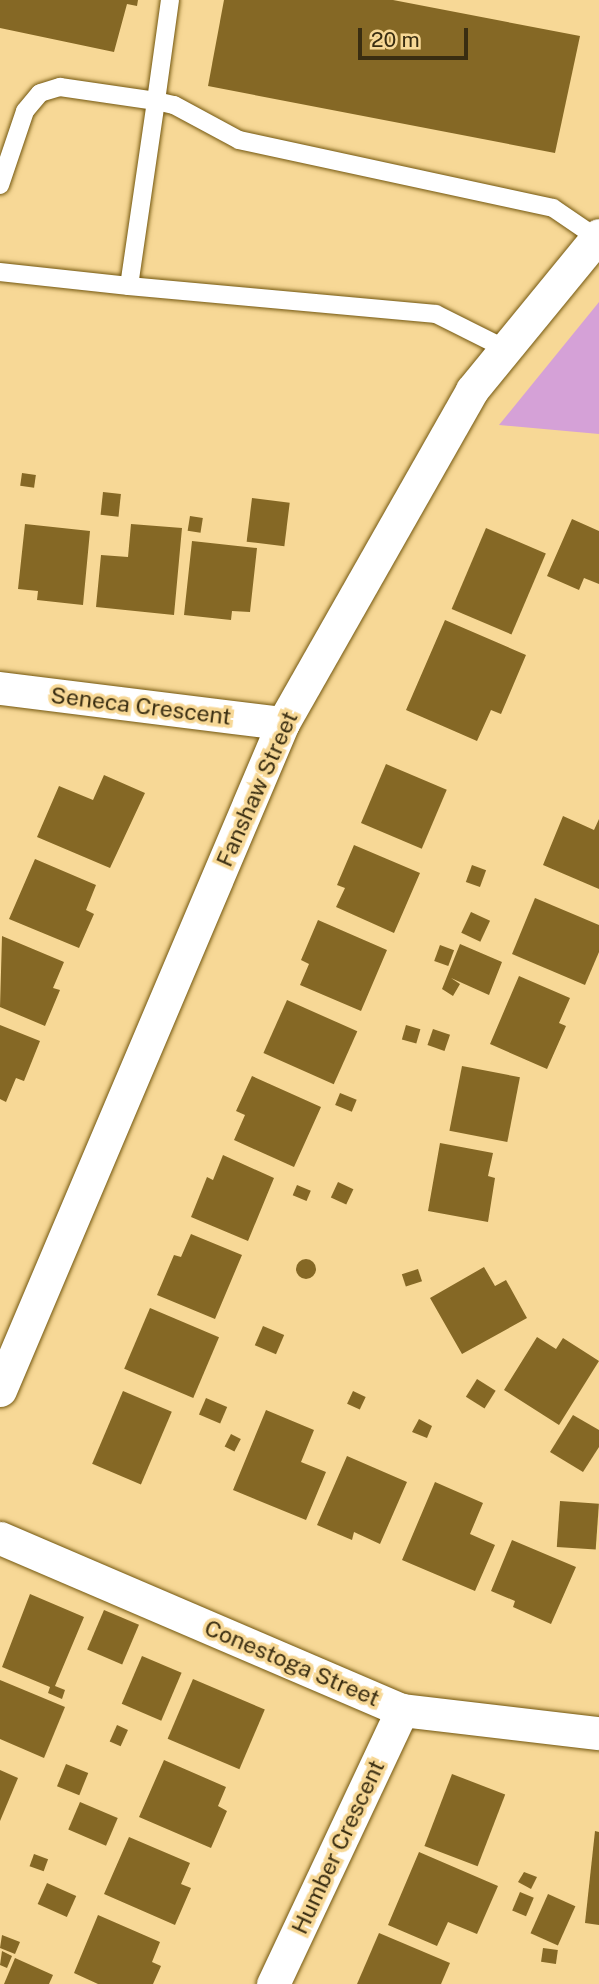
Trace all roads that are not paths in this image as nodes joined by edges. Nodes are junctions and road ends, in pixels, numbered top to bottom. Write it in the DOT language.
graph roads {
  1 [pos="170,0"];
  2 [pos="156,101"];
  3 [pos="0,185"];
  4 [pos="598,237"];
  5 [pos="0,272"];
  6 [pos="129,286"];
  7 [pos="506,349"];
  8 [pos="0,688"];
  9 [pos="283,723"];
  10 [pos="0,1390"];
  11 [pos="0,1538"];
  12 [pos="402,1710"];
  13 [pos="599,1733"];
  14 [pos="273,1984"];
  1 -- 2 [label="lane"];
  2 -- 3 [label="lane"];
  2 -- 4 [label="lane"];
  2 -- 6 [label="lane"];
  4 -- 7 [label="street, Fanshaw Street"];
  5 -- 6 [label="lane"];
  6 -- 7 [label="lane"];
  7 -- 9 [label="street, Fanshaw Street"];
  8 -- 9 [label="street, Seneca Crescent"];
  9 -- 10 [label="street, Fanshaw Street"];
  11 -- 12 [label="street, Conestoga Street"];
  12 -- 13 [label="street, Conestoga Street"];
  12 -- 14 [label="street, Humber Crescent"];
}
